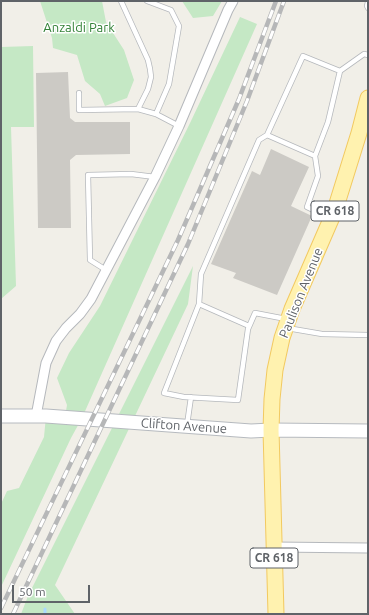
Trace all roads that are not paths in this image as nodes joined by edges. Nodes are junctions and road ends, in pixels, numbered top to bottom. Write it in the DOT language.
graph roads {
  1 [pos="122,1"];
  2 [pos="147,1"];
  3 [pos="233,1"];
  4 [pos="368,2"];
  5 [pos="368,8"];
  6 [pos="368,55"];
  7 [pos="340,71"];
  8 [pos="79,93"];
  9 [pos="368,98"];
  10 [pos="138,109"];
  11 [pos="156,114"];
  12 [pos="179,126"];
  13 [pos="267,134"];
  14 [pos="315,156"];
  15 [pos="155,177"];
  16 [pos="331,219"];
  17 [pos="106,270"];
  18 [pos="199,304"];
  19 [pos="287,324"];
  20 [pos="249,326"];
  21 [pos="368,335"];
  22 [pos="191,397"];
  23 [pos="1,416"];
  24 [pos="36,416"];
  25 [pos="187,427"];
  26 [pos="271,430"];
  27 [pos="368,431"];
  28 [pos="274,547"];
  29 [pos="368,548"];
  30 [pos="276,614"];
  1 -- 10 [label="lane"];
  2 -- 11 [label="lane"];
  3 -- 12 [label="street"];
  4 -- 5 [label="lane"];
  6 -- 7 [label="lane"];
  7 -- 13 [label="lane"];
  7 -- 14 [label="lane"];
  8 -- 10 [label="lane"];
  9 -- 16 [label="main road, Paulison Avenue / CR 618"];
  10 -- 11 [label="lane"];
  11 -- 12 [label="lane"];
  12 -- 15 [label="street"];
  13 -- 14 [label="lane"];
  13 -- 18 [label="lane"];
  14 -- 16 [label="lane"];
  15 -- 17 [label="street"];
  15 -- 17 [label="lane"];
  16 -- 19 [label="main road, Paulison Avenue / CR 618"];
  17 -- 24 [label="street"];
  18 -- 20 [label="lane"];
  18 -- 22 [label="lane"];
  19 -- 20 [label="lane"];
  19 -- 21 [label="lane"];
  19 -- 26 [label="main road, Paulison Avenue / CR 618"];
  20 -- 22 [label="lane"];
  22 -- 25 [label="lane"];
  23 -- 24 [label="main road, Clifton Avenue"];
  24 -- 25 [label="main road, Clifton Avenue"];
  25 -- 26 [label="main road, Clifton Avenue"];
  26 -- 27 [label="main road, Clifton Avenue"];
  26 -- 28 [label="main road, Paulison Avenue / CR 618"];
  28 -- 29 [label="street"];
  28 -- 30 [label="main road, Paulison Avenue / CR 618"];
}
